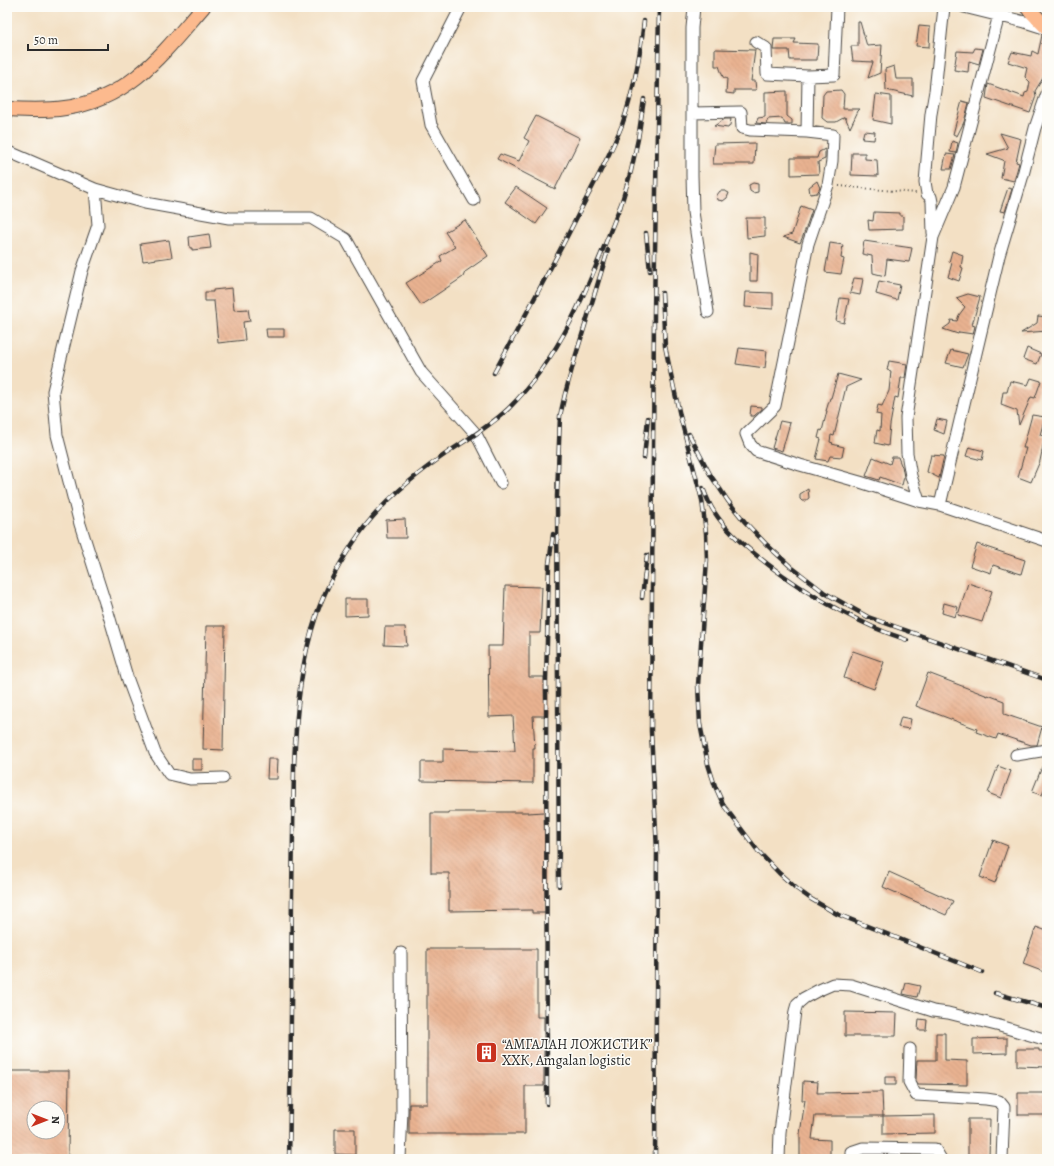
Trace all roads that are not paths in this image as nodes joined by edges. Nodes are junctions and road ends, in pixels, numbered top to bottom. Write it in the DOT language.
graph roads {
  1 [pos="203,7"];
  2 [pos="461,7"];
  3 [pos="694,7"];
  4 [pos="837,7"];
  5 [pos="944,7"];
  6 [pos="964,7"];
  7 [pos="1027,7"];
  8 [pos="999,15"];
  9 [pos="1047,28"];
  10 [pos="756,42"];
  11 [pos="808,76"];
  12 [pos="1047,93"];
  13 [pos="7,110"];
  14 [pos="692,113"];
  15 [pos="806,132"];
  16 [pos="7,151"];
  17 [pos="95,189"];
  18 [pos="474,200"];
  19 [pos="933,237"];
  20 [pos="708,312"];
  21 [pos="501,483"];
  22 [pos="919,501"];
  23 [pos="940,505"];
  24 [pos="1047,541"];
  25 [pos="1047,750"];
  26 [pos="1016,755"];
  27 [pos="223,778"];
  28 [pos="401,953"];
  29 [pos="1047,1040"];
  30 [pos="910,1049"];
  31 [pos="400,1159"];
  32 [pos="779,1159"];
  33 [pos="851,1159"];
  34 [pos="941,1159"];
  35 [pos="1002,1159"];
  1 -- 13 [label="main road"];
  2 -- 18 [label="street"];
  3 -- 14 [label="street"];
  4 -- 11 [label="street"];
  5 -- 19 [label="street"];
  6 -- 8 [label="street"];
  7 -- 9 [label="main road"];
  8 -- 9 [label="street"];
  8 -- 19 [label="street"];
  10 -- 11 [label="street"];
  11 -- 15 [label="street"];
  12 -- 23 [label="street"];
  14 -- 15 [label="street"];
  14 -- 20 [label="street"];
  15 -- 22 [label="street"];
  16 -- 17 [label="street"];
  17 -- 21 [label="street"];
  17 -- 27 [label="street"];
  19 -- 22 [label="street"];
  22 -- 23 [label="street"];
  23 -- 24 [label="street"];
  25 -- 26 [label="street"];
  28 -- 31 [label="street"];
  29 -- 32 [label="street"];
  30 -- 35 [label="street"];
  33 -- 34 [label="street"];
}
